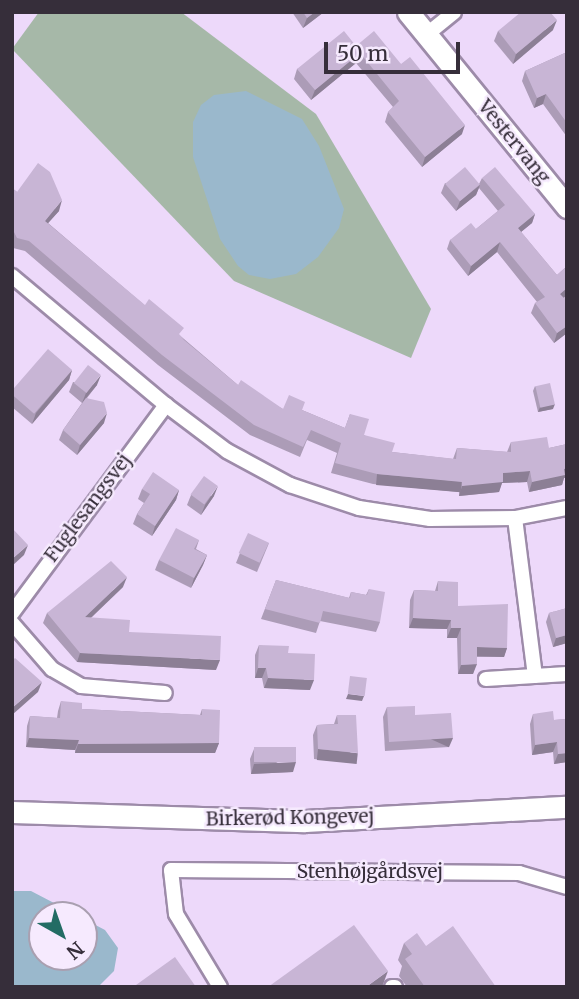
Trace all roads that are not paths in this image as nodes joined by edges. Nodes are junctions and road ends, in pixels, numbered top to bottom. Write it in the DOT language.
graph roads {
  1 [pos="408,12"];
  2 [pos="454,12"];
  3 [pos="426,35"];
  4 [pos="567,207"];
  5 [pos="12,276"];
  6 [pos="166,405"];
  7 [pos="567,508"];
  8 [pos="515,519"];
  9 [pos="12,613"];
  10 [pos="12,623"];
  11 [pos="567,674"];
  12 [pos="535,676"];
  13 [pos="486,679"];
  14 [pos="165,693"];
  15 [pos="567,807"];
  16 [pos="12,811"];
  17 [pos="567,887"];
  18 [pos="219,987"];
  1 -- 3 [label="main road, Vestervang"];
  2 -- 3 [label="street"];
  3 -- 4 [label="main road, Vestervang"];
  5 -- 6 [label="street"];
  6 -- 8 [label="street"];
  6 -- 9 [label="street, Fuglesangsvej"];
  7 -- 8 [label="street"];
  8 -- 12 [label="street"];
  10 -- 14 [label="street"];
  11 -- 12 [label="street"];
  12 -- 13 [label="street"];
  15 -- 16 [label="main road, Birkerød Kongevej"];
  17 -- 18 [label="street, Stenhøjgårdsvej"];
}
